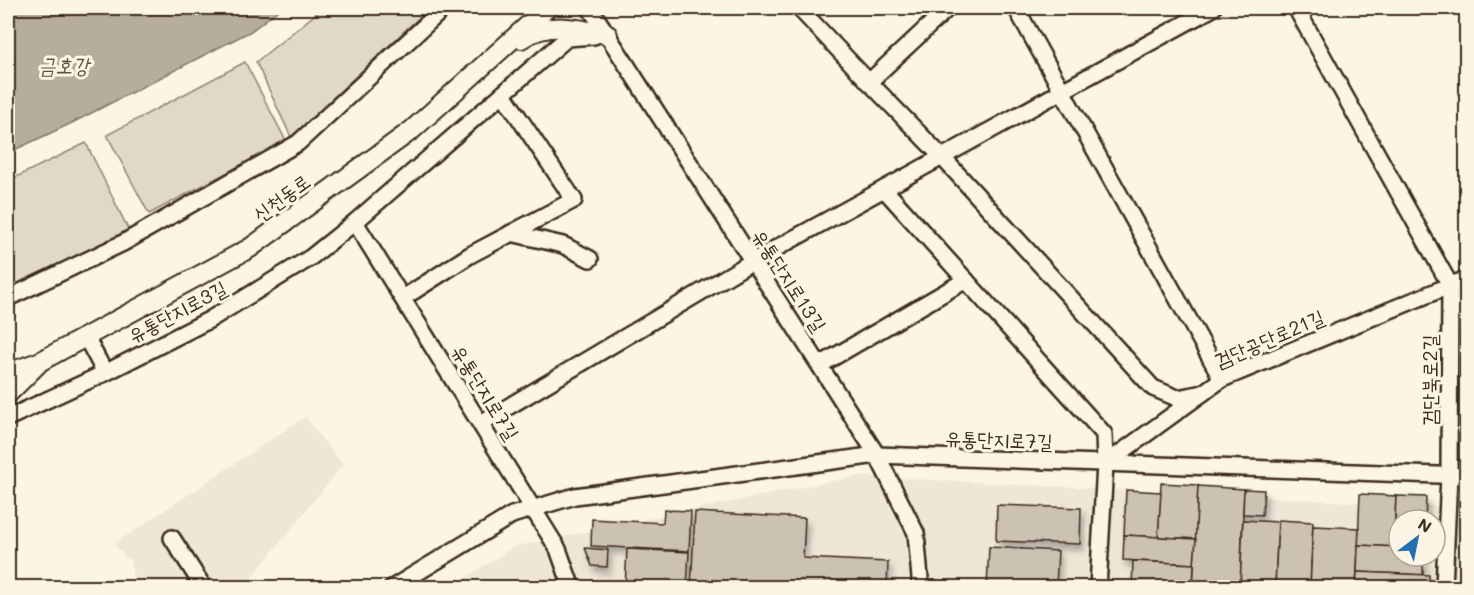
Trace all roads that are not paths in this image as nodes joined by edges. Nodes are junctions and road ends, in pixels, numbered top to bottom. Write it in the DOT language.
graph roads {
  1 [pos="444,8"];
  2 [pos="547,8"];
  3 [pos="590,8"];
  4 [pos="799,8"];
  5 [pos="948,8"];
  6 [pos="1016,8"];
  7 [pos="1213,8"];
  8 [pos="1296,8"];
  9 [pos="608,35"];
  10 [pos="487,62"];
  11 [pos="868,82"];
  12 [pos="1061,91"];
  13 [pos="503,94"];
  14 [pos="942,157"];
  15 [pos="884,189"];
  16 [pos="355,222"];
  17 [pos="511,233"];
  18 [pos="591,259"];
  19 [pos="753,261"];
  20 [pos="1467,279"];
  21 [pos="966,280"];
  22 [pos="1450,285"];
  23 [pos="8,298"];
  24 [pos="403,298"];
  25 [pos="1450,308"];
  26 [pos="1467,309"];
  27 [pos="86,337"];
  28 [pos="8,358"];
  29 [pos="41,361"];
  30 [pos="820,366"];
  31 [pos="8,373"];
  32 [pos="105,373"];
  33 [pos="1222,379"];
  34 [pos="1203,393"];
  35 [pos="8,394"];
  36 [pos="8,418"];
  37 [pos="481,423"];
  38 [pos="877,455"];
  39 [pos="1105,464"];
  40 [pos="1449,474"];
  41 [pos="1467,476"];
  42 [pos="534,508"];
  43 [pos="172,538"];
  44 [pos="204,588"];
  45 [pos="393,588"];
  46 [pos="572,588"];
  47 [pos="920,588"];
  48 [pos="1098,588"];
  49 [pos="1444,588"];
  1 -- 23 [label="street"];
  2 -- 10 [label="main road, 신천동로"];
  3 -- 9 [label="street, 유통단지로13길"];
  4 -- 11 [label="street"];
  5 -- 11 [label="street"];
  6 -- 12 [label="street"];
  7 -- 12 [label="street"];
  8 -- 22 [label="street"];
  9 -- 10 [label="main road"];
  9 -- 13 [label="street, 유통단지로3길"];
  9 -- 19 [label="street, 유통단지로13길"];
  10 -- 27 [label="main road, 신천동로"];
  11 -- 14 [label="street"];
  12 -- 14 [label="street"];
  12 -- 33 [label="street"];
  13 -- 16 [label="street, 유통단지로3길"];
  13 -- 17 [label="street"];
  14 -- 15 [label="street"];
  14 -- 34 [label="street"];
  15 -- 19 [label="street"];
  15 -- 21 [label="street"];
  16 -- 24 [label="street"];
  16 -- 32 [label="street, 유통단지로3길"];
  17 -- 18 [label="street"];
  17 -- 24 [label="street"];
  19 -- 30 [label="street, 유통단지로13길"];
  19 -- 37 [label="street"];
  20 -- 22 [label="street, 검단공단로21길"];
  21 -- 30 [label="street"];
  21 -- 39 [label="street"];
  22 -- 25 [label="street, 검단북로2길"];
  22 -- 33 [label="street, 검단공단로21길"];
  24 -- 37 [label="street, 유통단지로7길"];
  25 -- 26 [label="street"];
  25 -- 40 [label="street, 검단북로2길"];
  27 -- 29 [label="main road, 신천동로"];
  27 -- 32 [label="street"];
  28 -- 29 [label="main road"];
  29 -- 31 [label="main road, 신천동로"];
  29 -- 35 [label="main road"];
  30 -- 38 [label="street, 유통단지로13길"];
  32 -- 36 [label="street, 유통단지로3길"];
  33 -- 34 [label="street, 검단공단로21길"];
  34 -- 39 [label="street, 검단공단로21길"];
  37 -- 42 [label="street, 유통단지로7길"];
  38 -- 39 [label="street, 유통단지로7길"];
  38 -- 42 [label="street, 유통단지로7길"];
  38 -- 47 [label="street, 유통단지로13길"];
  39 -- 40 [label="street, 유통단지로7길"];
  39 -- 48 [label="street"];
  40 -- 41 [label="street, 유통단지로7길"];
  40 -- 49 [label="street, 검단북로2길"];
  42 -- 45 [label="street, 유통단지로7길"];
  42 -- 46 [label="street"];
  43 -- 44 [label="street"];
}
